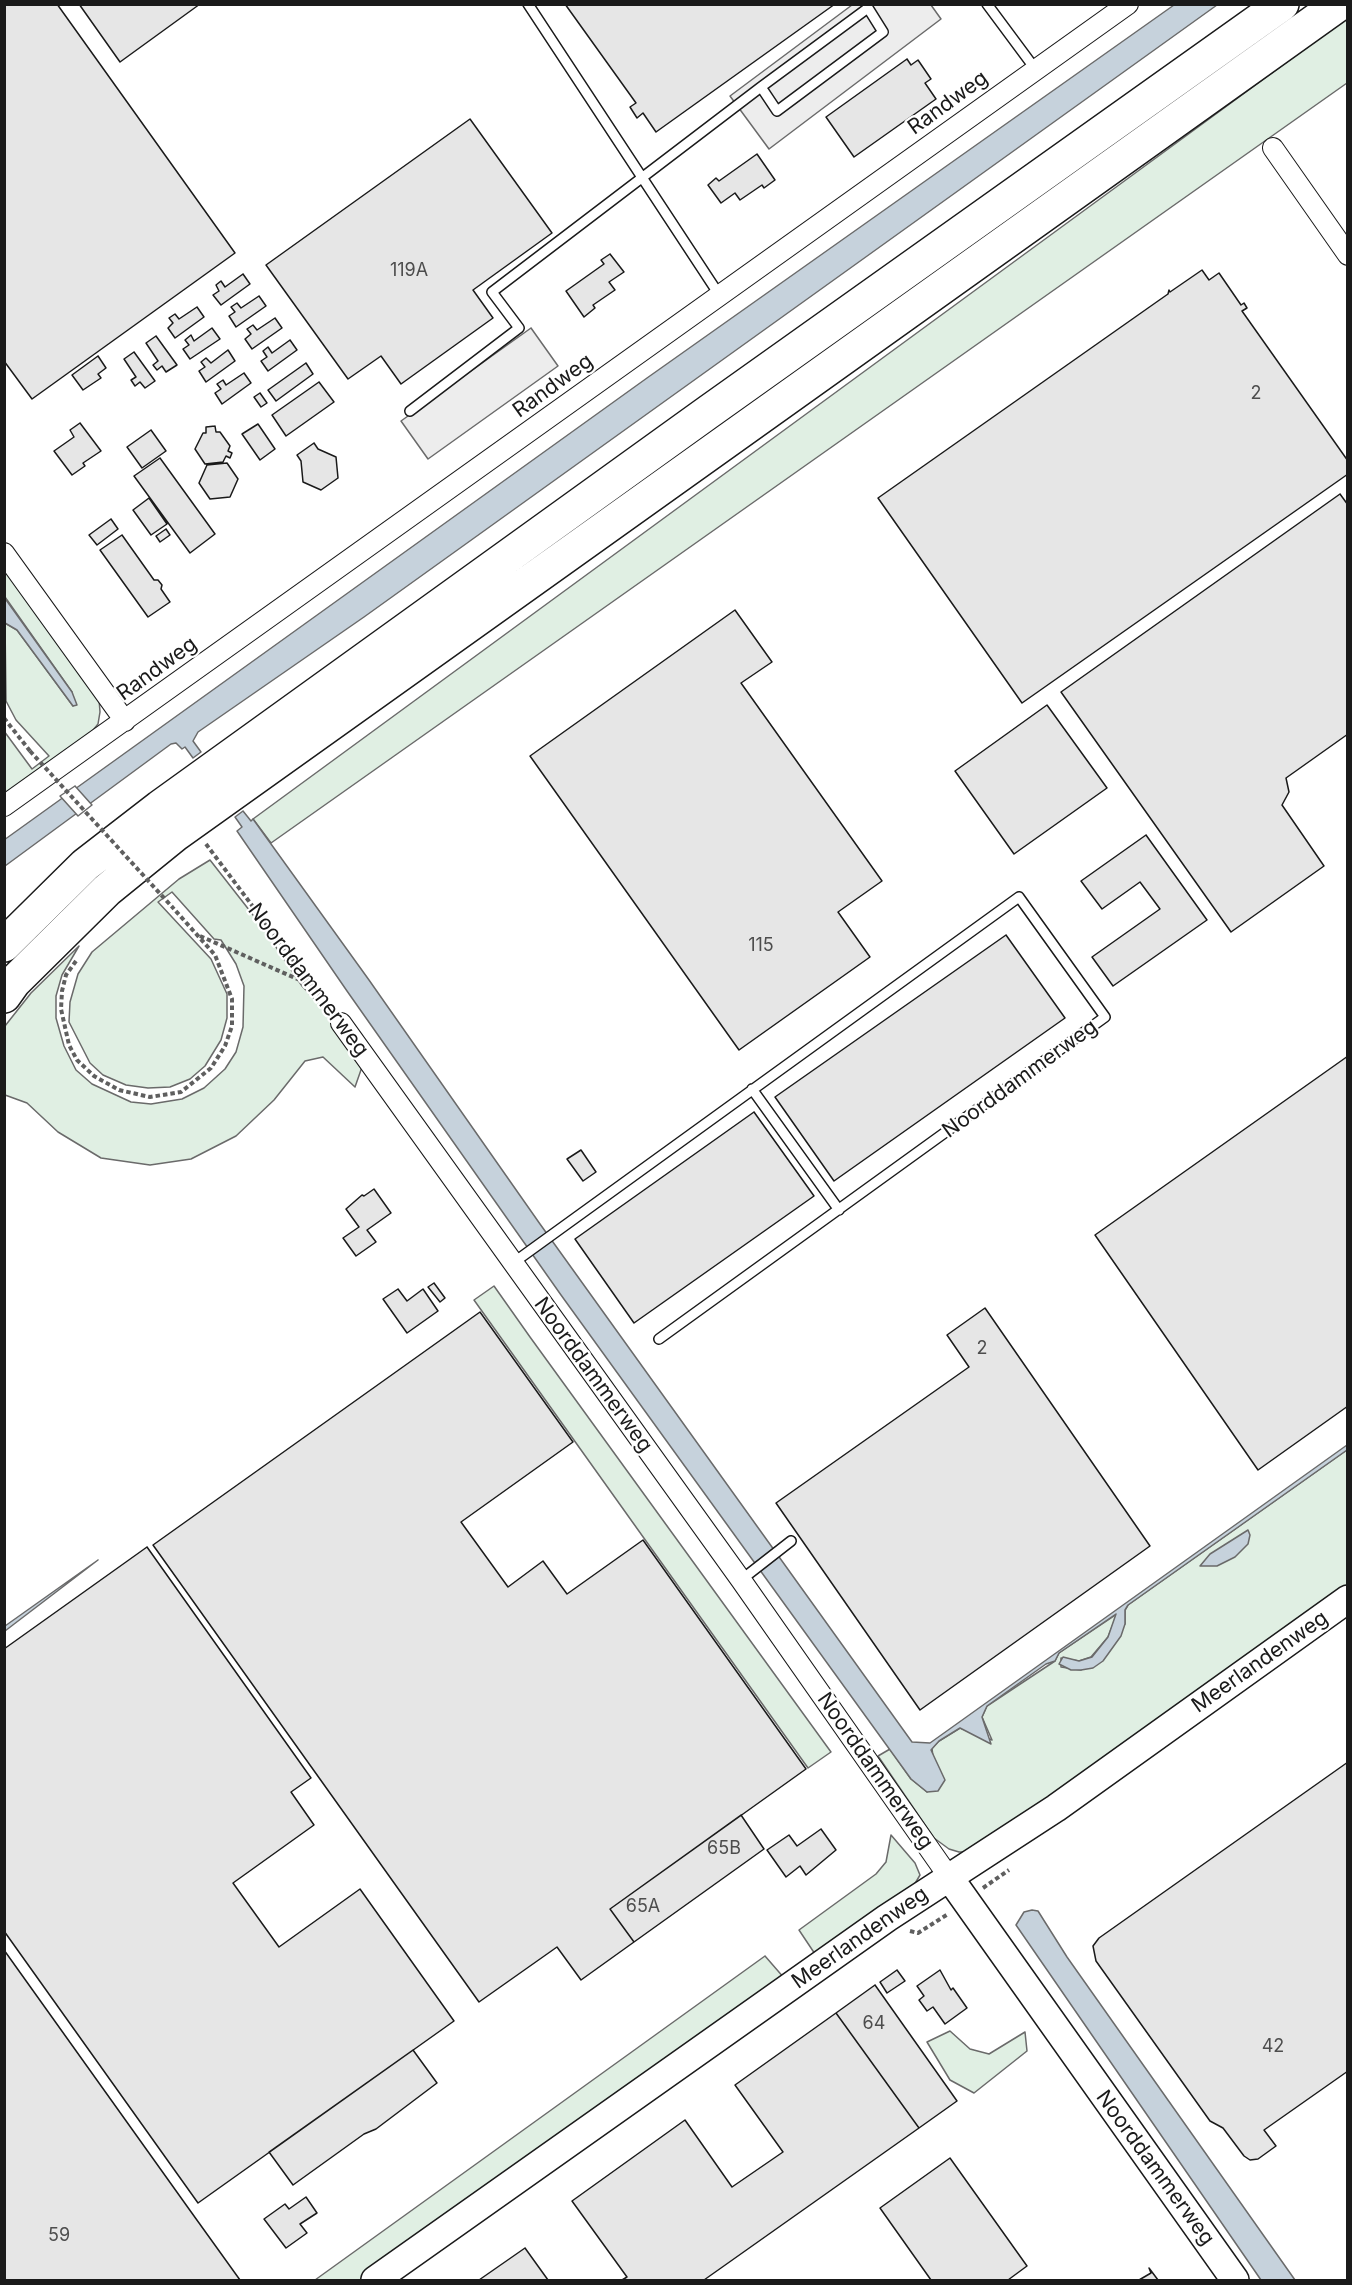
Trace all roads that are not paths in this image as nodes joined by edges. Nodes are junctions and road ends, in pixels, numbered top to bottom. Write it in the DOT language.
graph roads {
  1 [pos="528,4"];
  2 [pos="987,4"];
  3 [pos="1128,4"];
  4 [pos="1282,4"];
  5 [pos="1340,4"];
  6 [pos="1036,70"];
  7 [pos="761,87"];
  8 [pos="1273,148"];
  9 [pos="642,177"];
  10 [pos="1347,255"];
  11 [pos="720,296"];
  12 [pos="410,411"];
  13 [pos="4,553"];
  14 [pos="125,722"];
  15 [pos="4,806"];
  16 [pos="4,945"];
  17 [pos="4,996"];
  18 [pos="341,1023"];
  19 [pos="752,1089"];
  20 [pos="838,1210"];
  21 [pos="516,1260"];
  22 [pos="659,1339"];
  23 [pos="789,1542"];
  24 [pos="744,1576"];
  25 [pos="1347,1599"];
  26 [pos="949,1877"];
  27 [pos="375,2280"];
  28 [pos="1235,2280"];
  1 -- 9 [label="lane"];
  2 -- 6 [label="lane"];
  3 -- 6 [label="street, Randweg"];
  4 -- 16 [label="highway"];
  5 -- 17 [label="highway"];
  6 -- 11 [label="street, Randweg"];
  7 -- 7 [label="lane"];
  7 -- 9 [label="lane"];
  8 -- 10 [label="street"];
  9 -- 11 [label="lane"];
  9 -- 12 [label="lane"];
  11 -- 14 [label="street, Randweg"];
  13 -- 14 [label="street"];
  14 -- 15 [label="street, Randweg"];
  18 -- 21 [label="street, Noorddammerweg"];
  19 -- 20 [label="lane"];
  19 -- 20 [label="lane, Noorddammerweg"];
  19 -- 21 [label="lane, Noorddammerweg"];
  20 -- 22 [label="lane, Noorddammerweg"];
  21 -- 24 [label="street, Noorddammerweg"];
  23 -- 24 [label="lane"];
  24 -- 26 [label="street, Noorddammerweg"];
  25 -- 26 [label="street, Meerlandenweg"];
  26 -- 27 [label="street, Meerlandenweg"];
  26 -- 28 [label="street, Noorddammerweg"];
}
